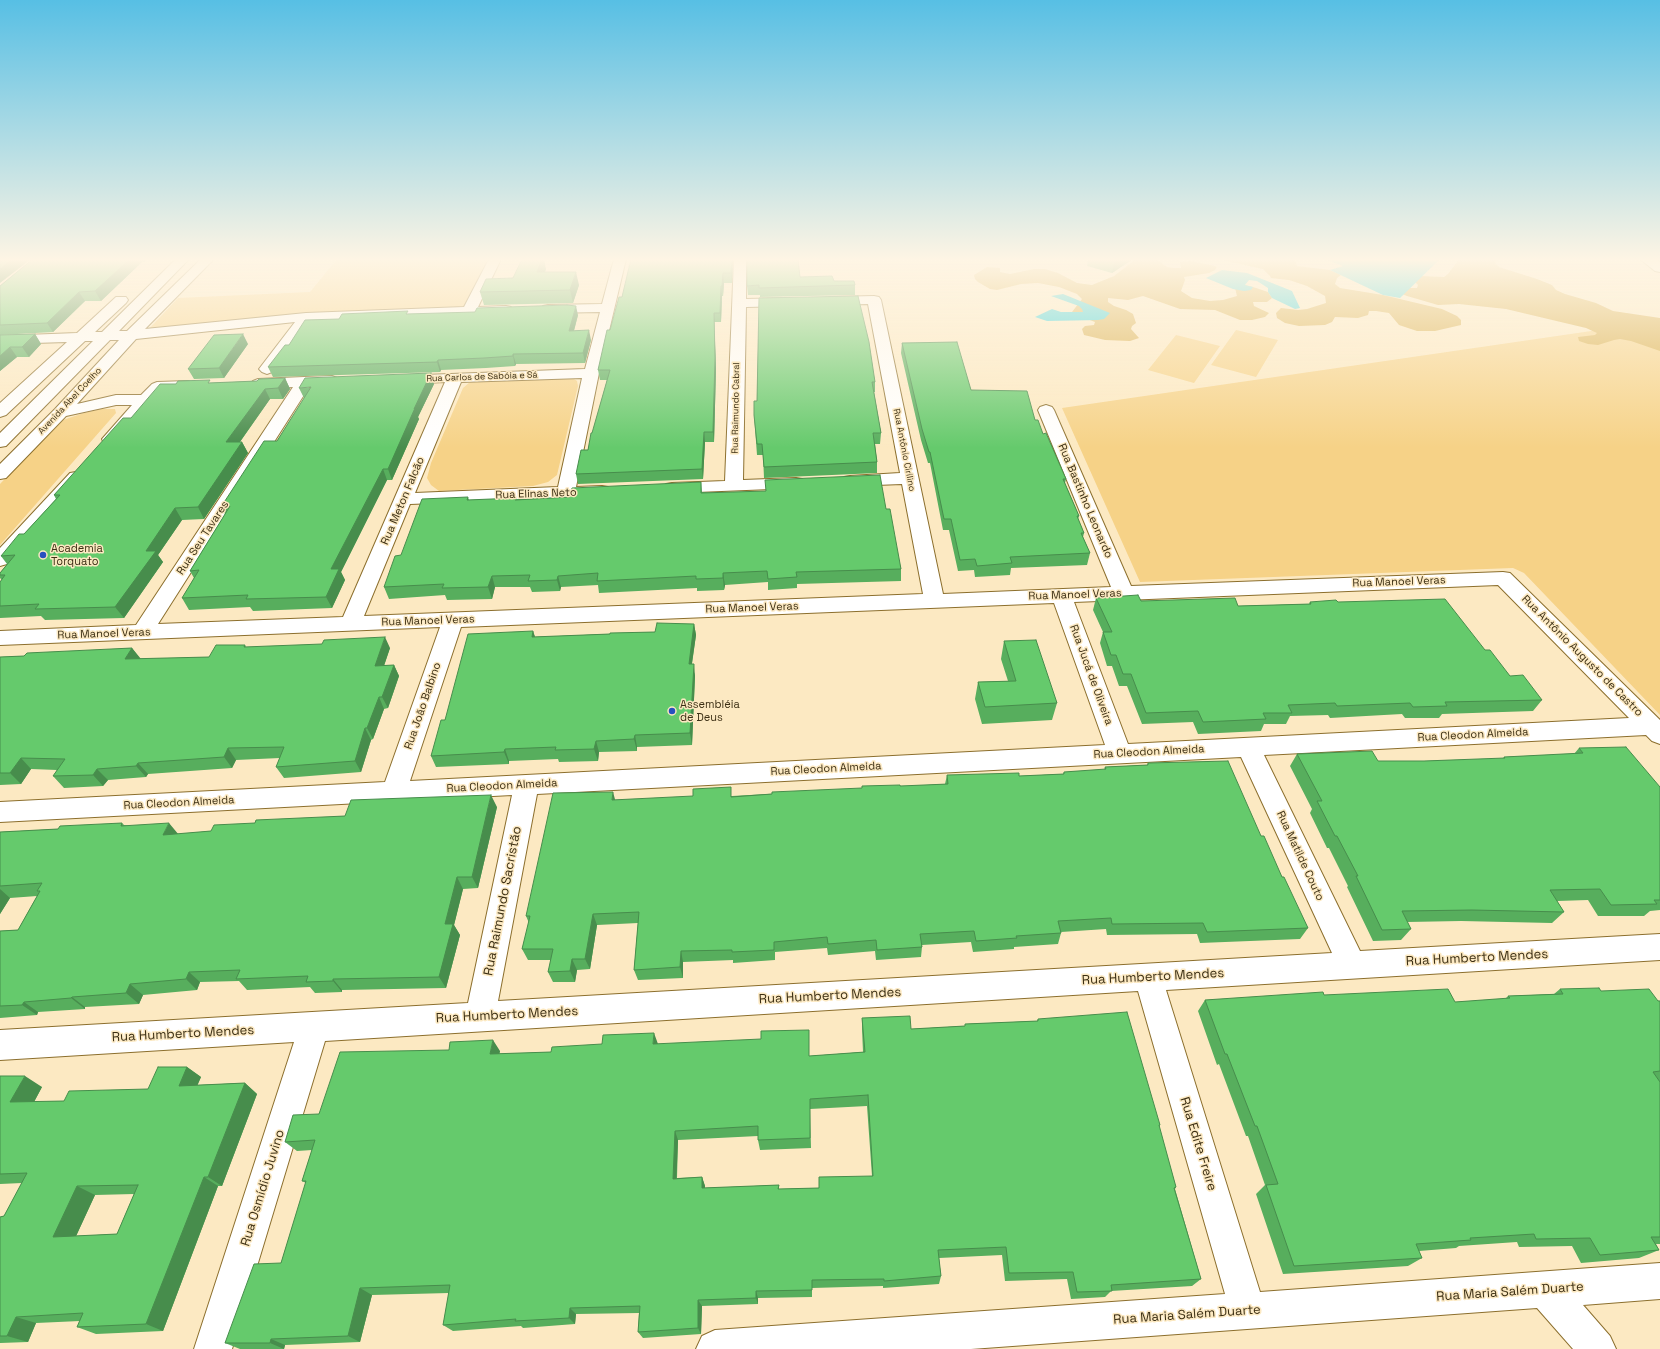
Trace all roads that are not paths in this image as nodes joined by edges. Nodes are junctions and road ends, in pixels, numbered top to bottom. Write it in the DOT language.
graph roads {
  1 [pos="99,322"];
  2 [pos="115,322"];
  3 [pos="145,322"];
  4 [pos="258,322"];
  5 [pos="302,322"];
  6 [pos="603,322"];
  7 [pos="738,322"];
  8 [pos="878,322"];
  9 [pos="132,335"];
  10 [pos="105,336"];
  11 [pos="80,337"];
  12 [pos="0,340"];
  13 [pos="591,373"];
  14 [pos="455,377"];
  15 [pos="391,379"];
  16 [pos="343,381"];
  17 [pos="304,382"];
  18 [pos="241,384"];
  19 [pos="256,384"];
  20 [pos="203,386"];
  21 [pos="151,393"];
  22 [pos="1046,410"];
  23 [pos="0,412"];
  24 [pos="61,412"];
  25 [pos="0,442"];
  26 [pos="0,474"];
  27 [pos="910,478"];
  28 [pos="734,486"];
  29 [pos="658,489"];
  30 [pos="620,490"];
  31 [pos="566,493"];
  32 [pos="403,499"];
  33 [pos="0,560"];
  34 [pos="1503,578"];
  35 [pos="1124,593"];
  36 [pos="1062,596"];
  37 [pos="934,601"];
  38 [pos="453,620"];
  39 [pos="350,624"];
  40 [pos="142,632"];
  41 [pos="0,638"];
  42 [pos="1656,730"];
  43 [pos="1248,747"];
  44 [pos="1120,754"];
  45 [pos="526,785"];
  46 [pos="394,791"];
  47 [pos="0,812"];
  48 [pos="1660,947"];
  49 [pos="1352,965"];
  50 [pos="1148,977"];
  51 [pos="480,1017"];
  52 [pos="314,1027"];
  53 [pos="0,1045"];
  54 [pos="1660,1281"];
  55 [pos="1545,1289"];
  56 [pos="1248,1310"];
  57 [pos="1586,1345"];
  58 [pos="213,1349"];
  59 [pos="714,1349"];
  1 -- 11 [label="street, Avenida Abel Coelho"];
  2 -- 10 [label="street, Avenida Abel Coelho"];
  3 -- 9 [label="street, Avenida Abel Coelho"];
  4 -- 9 [label="street"];
  5 -- 19 [label="street"];
  6 -- 13 [label="street"];
  7 -- 28 [label="street, Rua Raimundo Cabral"];
  8 -- 27 [label="street, Rua Antônio Cirilino"];
  9 -- 10 [label="street"];
  9 -- 24 [label="street, Avenida Abel Coelho"];
  10 -- 11 [label="street"];
  10 -- 25 [label="street, Avenida Abel Coelho"];
  11 -- 12 [label="street"];
  11 -- 23 [label="street, Avenida Abel Coelho"];
  13 -- 14 [label="street, Rua Carlos de Sabóia e Sá"];
  13 -- 31 [label="street"];
  14 -- 15 [label="street, Rua Carlos de Sabóia e Sá"];
  14 -- 32 [label="street, Rua Meton Falcão"];
  16 -- 17 [label="street"];
  17 -- 19 [label="street"];
  17 -- 40 [label="street, Rua Seu Tavares"];
  18 -- 19 [label="street"];
  20 -- 21 [label="street"];
  21 -- 24 [label="street"];
  21 -- 33 [label="street"];
  22 -- 35 [label="street, Rua Bastinho Leonardo"];
  24 -- 26 [label="street, Avenida Abel Coelho"];
  27 -- 28 [label="street"];
  27 -- 37 [label="street, Rua Antônio Cirilino"];
  28 -- 29 [label="street"];
  30 -- 31 [label="street, Rua Elinas Neto"];
  31 -- 32 [label="street, Rua Elinas Neto"];
  32 -- 39 [label="street, Rua Meton Falcão"];
  34 -- 35 [label="street, Rua Manoel Veras"];
  34 -- 42 [label="street, Rua Antônio Augusto de Castro"];
  35 -- 36 [label="street, Rua Manoel Veras"];
  36 -- 37 [label="street, Rua Manoel Veras"];
  36 -- 44 [label="street, Rua Jucá de Oliveira"];
  37 -- 38 [label="street, Rua Manoel Veras"];
  38 -- 39 [label="street, Rua Manoel Veras"];
  38 -- 46 [label="street, Rua João Balbino"];
  39 -- 40 [label="street, Rua Manoel Veras"];
  40 -- 41 [label="street, Rua Manoel Veras"];
  42 -- 43 [label="street, Rua Cleodon Almeida"];
  43 -- 44 [label="street, Rua Cleodon Almeida"];
  43 -- 49 [label="street, Rua Matilde Couto"];
  44 -- 45 [label="street, Rua Cleodon Almeida"];
  45 -- 46 [label="street, Rua Cleodon Almeida"];
  45 -- 51 [label="street, Rua Raimundo Sacristão"];
  46 -- 47 [label="street, Rua Cleodon Almeida"];
  48 -- 49 [label="street, Rua Humberto Mendes"];
  49 -- 50 [label="street, Rua Humberto Mendes"];
  50 -- 51 [label="street, Rua Humberto Mendes"];
  50 -- 56 [label="street, Rua Edite Freire"];
  51 -- 52 [label="street, Rua Humberto Mendes"];
  52 -- 53 [label="street, Rua Humberto Mendes"];
  52 -- 58 [label="street, Rua Osmídio Juvino"];
  54 -- 55 [label="street, Rua Maria Salém Duarte"];
  55 -- 56 [label="street, Rua Maria Salém Duarte"];
  55 -- 57 [label="street"];
  56 -- 59 [label="street, Rua Maria Salém Duarte"];
}
